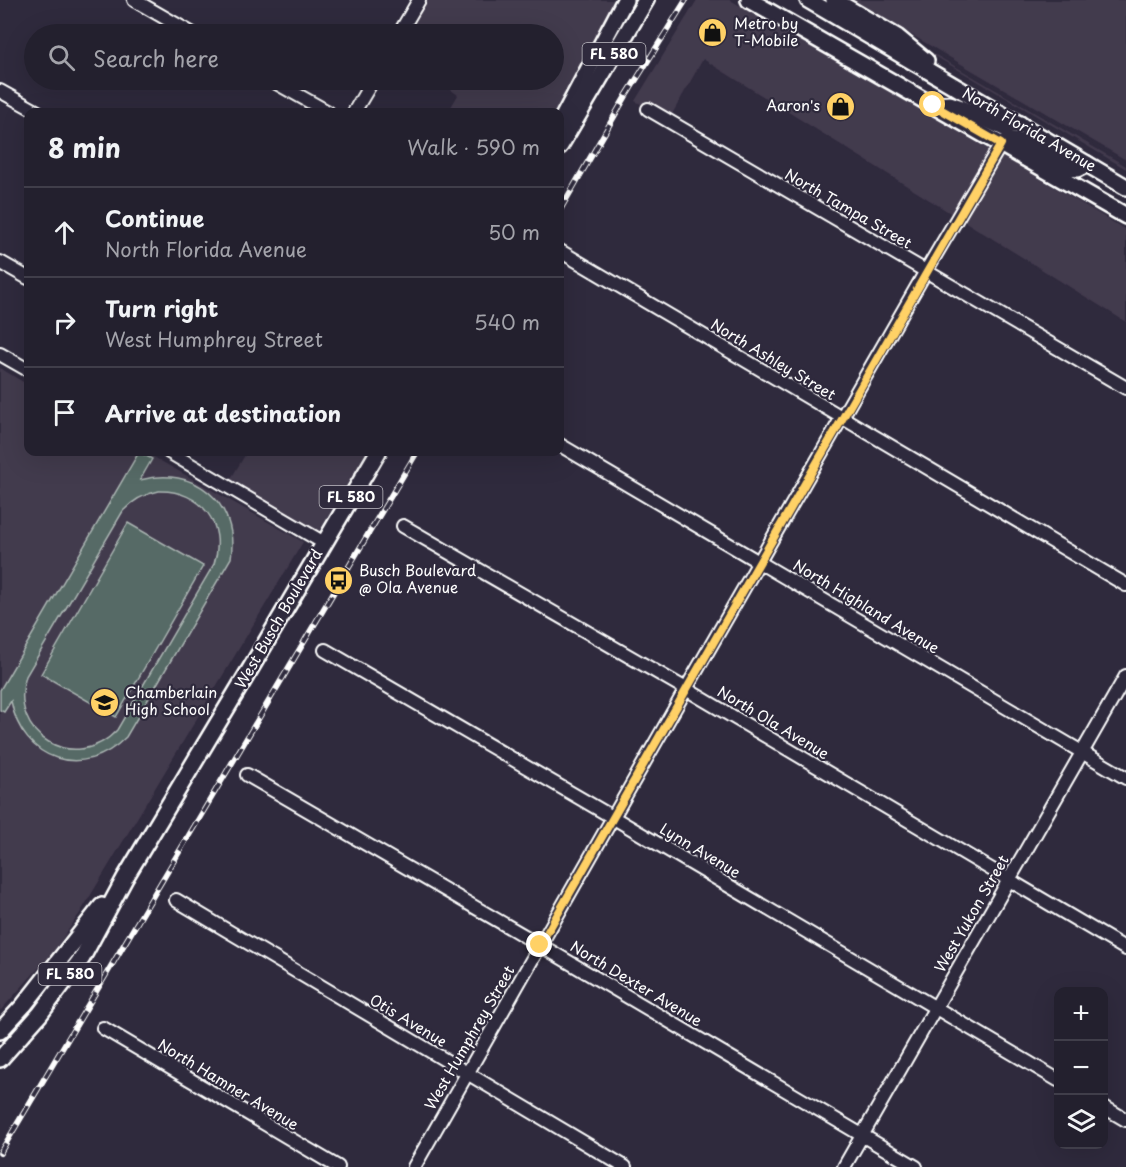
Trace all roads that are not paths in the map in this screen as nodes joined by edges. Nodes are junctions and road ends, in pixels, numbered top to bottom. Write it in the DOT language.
graph roads {
  1 [pos="134,0"];
  2 [pos="419,0"];
  3 [pos="625,0"];
  4 [pos="646,0"];
  5 [pos="749,0"];
  6 [pos="808,0"];
  7 [pos="834,0"];
  8 [pos="176,24"];
  9 [pos="405,24"];
  10 [pos="289,90"];
  11 [pos="367,90"];
  12 [pos="961,90"];
  13 [pos="0,91"];
  14 [pos="933,105"];
  15 [pos="31,108"];
  16 [pos="321,108"];
  17 [pos="356,108"];
  18 [pos="648,110"];
  19 [pos="564,115"];
  20 [pos="1020,124"];
  21 [pos="564,139"];
  22 [pos="1001,144"];
  23 [pos="1087,164"];
  24 [pos="1126,187"];
  25 [pos="1126,216"];
  26 [pos="564,253"];
  27 [pos="0,262"];
  28 [pos="926,272"];
  29 [pos="24,276"];
  30 [pos="0,354"];
  31 [pos="24,368"];
  32 [pos="1126,388"];
  33 [pos="842,418"];
  34 [pos="564,447"];
  35 [pos="176,456"];
  36 [pos="376,456"];
  37 [pos="403,525"];
  38 [pos="324,543"];
  39 [pos="760,562"];
  40 [pos="1126,585"];
  41 [pos="325,650"];
  42 [pos="1126,676"];
  43 [pos="686,689"];
  44 [pos="1082,752"];
  45 [pos="247,775"];
  46 [pos="1126,778"];
  47 [pos="614,818"];
  48 [pos="125,878"];
  49 [pos="1009,880"];
  50 [pos="176,900"];
  51 [pos="540,945"];
  52 [pos="1126,949"];
  53 [pos="936,1008"];
  54 [pos="103,1028"];
  55 [pos="0,1031"];
  56 [pos="0,1059"];
  57 [pos="468,1074"];
  58 [pos="1054,1077"];
  59 [pos="1108,1109"];
  60 [pos="1126,1120"];
  61 [pos="862,1136"];
  62 [pos="338,1167"];
  63 [pos="414,1167"];
  64 [pos="625,1167"];
  65 [pos="844,1167"];
  66 [pos="916,1167"];
  1 -- 8 [label="street"];
  2 -- 9 [label="street"];
  3 -- 19 [label="main road, FL 580"];
  4 -- 21 [label="main road, FL 580"];
  5 -- 14 [label="main road, North Florida Avenue"];
  6 -- 12 [label="main road, North Florida Avenue"];
  7 -- 12 [label="main road"];
  10 -- 16 [label="street"];
  11 -- 17 [label="street"];
  12 -- 20 [label="main road, North Florida Avenue"];
  13 -- 15 [label="street"];
  14 -- 20 [label="main road"];
  14 -- 22 [label="main road, North Florida Avenue"];
  18 -- 28 [label="street, North Tampa Street"];
  20 -- 23 [label="main road, North Florida Avenue"];
  22 -- 23 [label="main road"];
  22 -- 25 [label="main road, North Florida Avenue"];
  22 -- 28 [label="street, West Humphrey Street"];
  23 -- 24 [label="main road, North Florida Avenue"];
  26 -- 33 [label="street, North Ashley Street"];
  27 -- 29 [label="street"];
  28 -- 32 [label="street, North Tampa Street"];
  28 -- 33 [label="street, West Humphrey Street"];
  30 -- 31 [label="street"];
  33 -- 39 [label="street, West Humphrey Street"];
  33 -- 40 [label="street, North Ashley Street"];
  34 -- 39 [label="street, North Highland Avenue"];
  35 -- 38 [label="street"];
  36 -- 38 [label="main road, West Busch Boulevard / FL 580"];
  37 -- 43 [label="street, North Ola Avenue"];
  38 -- 48 [label="main road, West Busch Boulevard / FL 580"];
  39 -- 43 [label="street, West Humphrey Street"];
  39 -- 44 [label="street, North Highland Avenue"];
  41 -- 47 [label="street, Lynn Avenue"];
  42 -- 44 [label="street, West Yukon Street"];
  43 -- 47 [label="street, West Humphrey Street"];
  43 -- 49 [label="street, North Ola Avenue"];
  44 -- 46 [label="street, North Highland Avenue"];
  44 -- 49 [label="street, West Yukon Street"];
  45 -- 51 [label="street, North Dexter Avenue"];
  47 -- 51 [label="street, West Humphrey Street"];
  47 -- 53 [label="street, Lynn Avenue"];
  48 -- 55 [label="main road, West Busch Boulevard / FL 580"];
  48 -- 56 [label="main road, West Busch Boulevard / FL 580"];
  49 -- 52 [label="street, North Ola Avenue"];
  49 -- 53 [label="street, West Yukon Street"];
  50 -- 57 [label="street, Otis Avenue"];
  51 -- 57 [label="street, West Humphrey Street"];
  51 -- 61 [label="street, North Dexter Avenue"];
  53 -- 58 [label="street, Lynn Avenue"];
  53 -- 61 [label="street, West Yukon Street"];
  54 -- 62 [label="street, North Hamner Avenue"];
  57 -- 63 [label="street, West Humphrey Street"];
  57 -- 64 [label="street, Otis Avenue"];
  59 -- 60 [label="street"];
  61 -- 65 [label="street, West Yukon Street"];
  61 -- 66 [label="street, North Dexter Avenue"];
}
